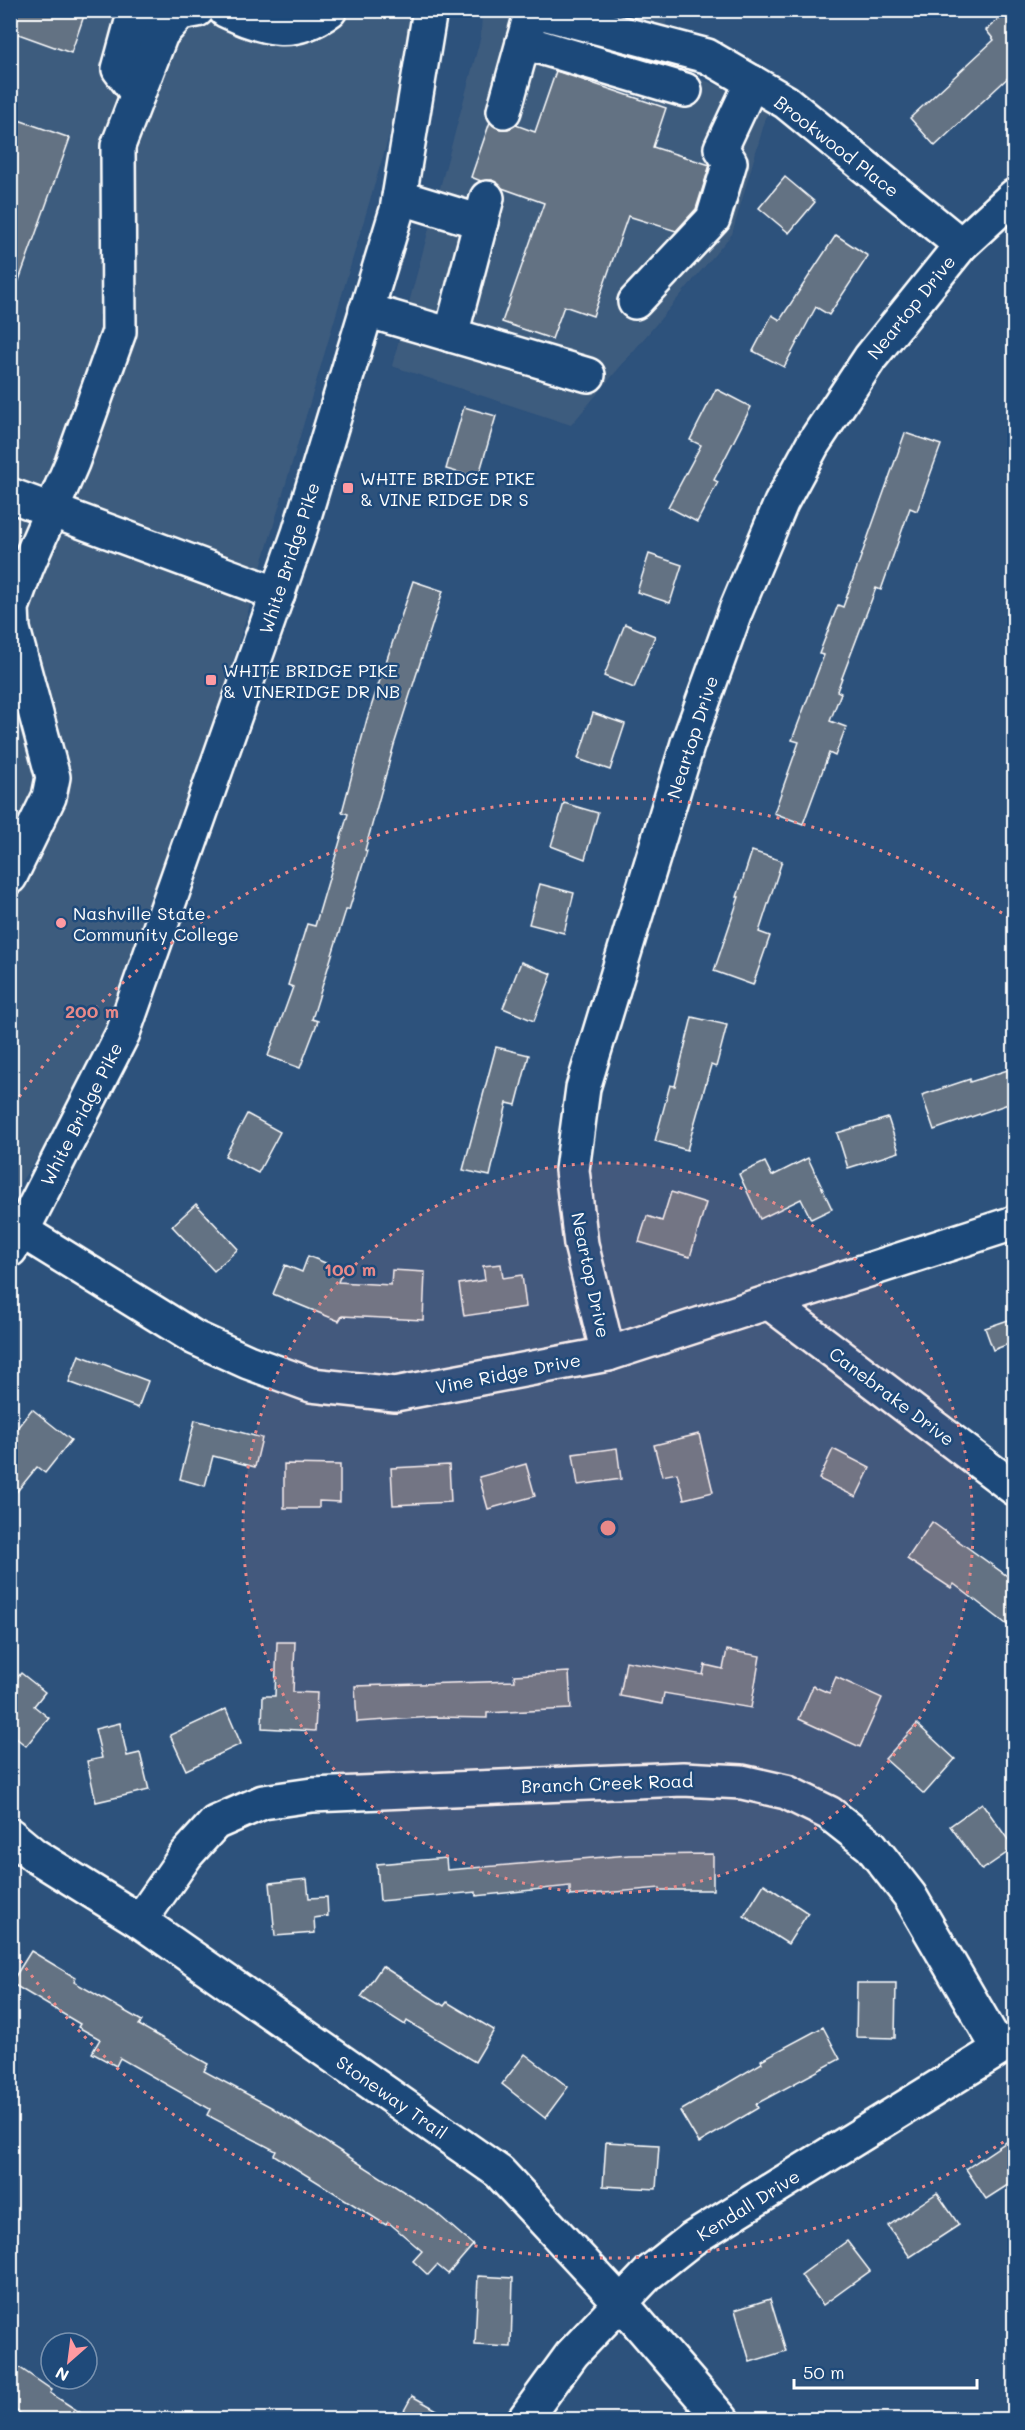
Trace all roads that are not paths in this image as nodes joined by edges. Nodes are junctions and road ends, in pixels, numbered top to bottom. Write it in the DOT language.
graph roads {
  1 [pos="142,10"];
  2 [pos="197,10"];
  3 [pos="225,10"];
  4 [pos="330,10"];
  5 [pos="429,10"];
  6 [pos="545,12"];
  7 [pos="523,42"];
  8 [pos="656,43"];
  9 [pos="645,78"];
  10 [pos="752,82"];
  11 [pos="685,90"];
  12 [pos="138,94"];
  13 [pos="504,111"];
  14 [pos="399,196"];
  15 [pos="1014,196"];
  16 [pos="961,245"];
  17 [pos="635,302"];
  18 [pos="366,310"];
  19 [pos="451,335"];
  20 [pos="588,375"];
  21 [pos="10,495"];
  22 [pos="51,509"];
  23 [pos="278,594"];
  24 [pos="10,877"];
  25 [pos="1014,1223"];
  26 [pos="16,1240"];
  27 [pos="770,1303"];
  28 [pos="608,1354"];
  29 [pos="1014,1488"];
  30 [pos="10,1835"];
  31 [pos="140,1921"];
  32 [pos="1007,2044"];
  33 [pos="621,2302"];
  34 [pos="524,2420"];
  35 [pos="722,2420"];
  1 -- 12 [label="street"];
  2 -- 12 [label="street"];
  3 -- 4 [label="street"];
  5 -- 14 [label="street, White Bridge Pike"];
  6 -- 7 [label="street"];
  6 -- 8 [label="street, Brookwood Place"];
  7 -- 9 [label="street"];
  7 -- 13 [label="street"];
  8 -- 9 [label="street"];
  8 -- 10 [label="street, Brookwood Place"];
  9 -- 11 [label="street"];
  10 -- 16 [label="street, Brookwood Place"];
  10 -- 17 [label="street"];
  12 -- 22 [label="street"];
  14 -- 18 [label="street, White Bridge Pike"];
  14 -- 19 [label="street"];
  15 -- 16 [label="street, Neartop Drive"];
  16 -- 28 [label="street, Neartop Drive"];
  18 -- 19 [label="street"];
  18 -- 23 [label="street, White Bridge Pike"];
  19 -- 20 [label="street"];
  21 -- 22 [label="street"];
  22 -- 23 [label="street"];
  22 -- 24 [label="street"];
  23 -- 26 [label="street, White Bridge Pike"];
  25 -- 27 [label="street, Vine Ridge Drive"];
  26 -- 28 [label="street, Vine Ridge Drive"];
  27 -- 28 [label="street, Vine Ridge Drive"];
  27 -- 29 [label="street, Canebrake Drive"];
  30 -- 31 [label="street, Stoneway Trail"];
  31 -- 32 [label="street, Branch Creek Road"];
  31 -- 33 [label="street, Stoneway Trail"];
  32 -- 33 [label="street, Kendall Drive"];
  33 -- 34 [label="street, Kendall Drive"];
  33 -- 35 [label="street, Stoneway Trail"];
}
